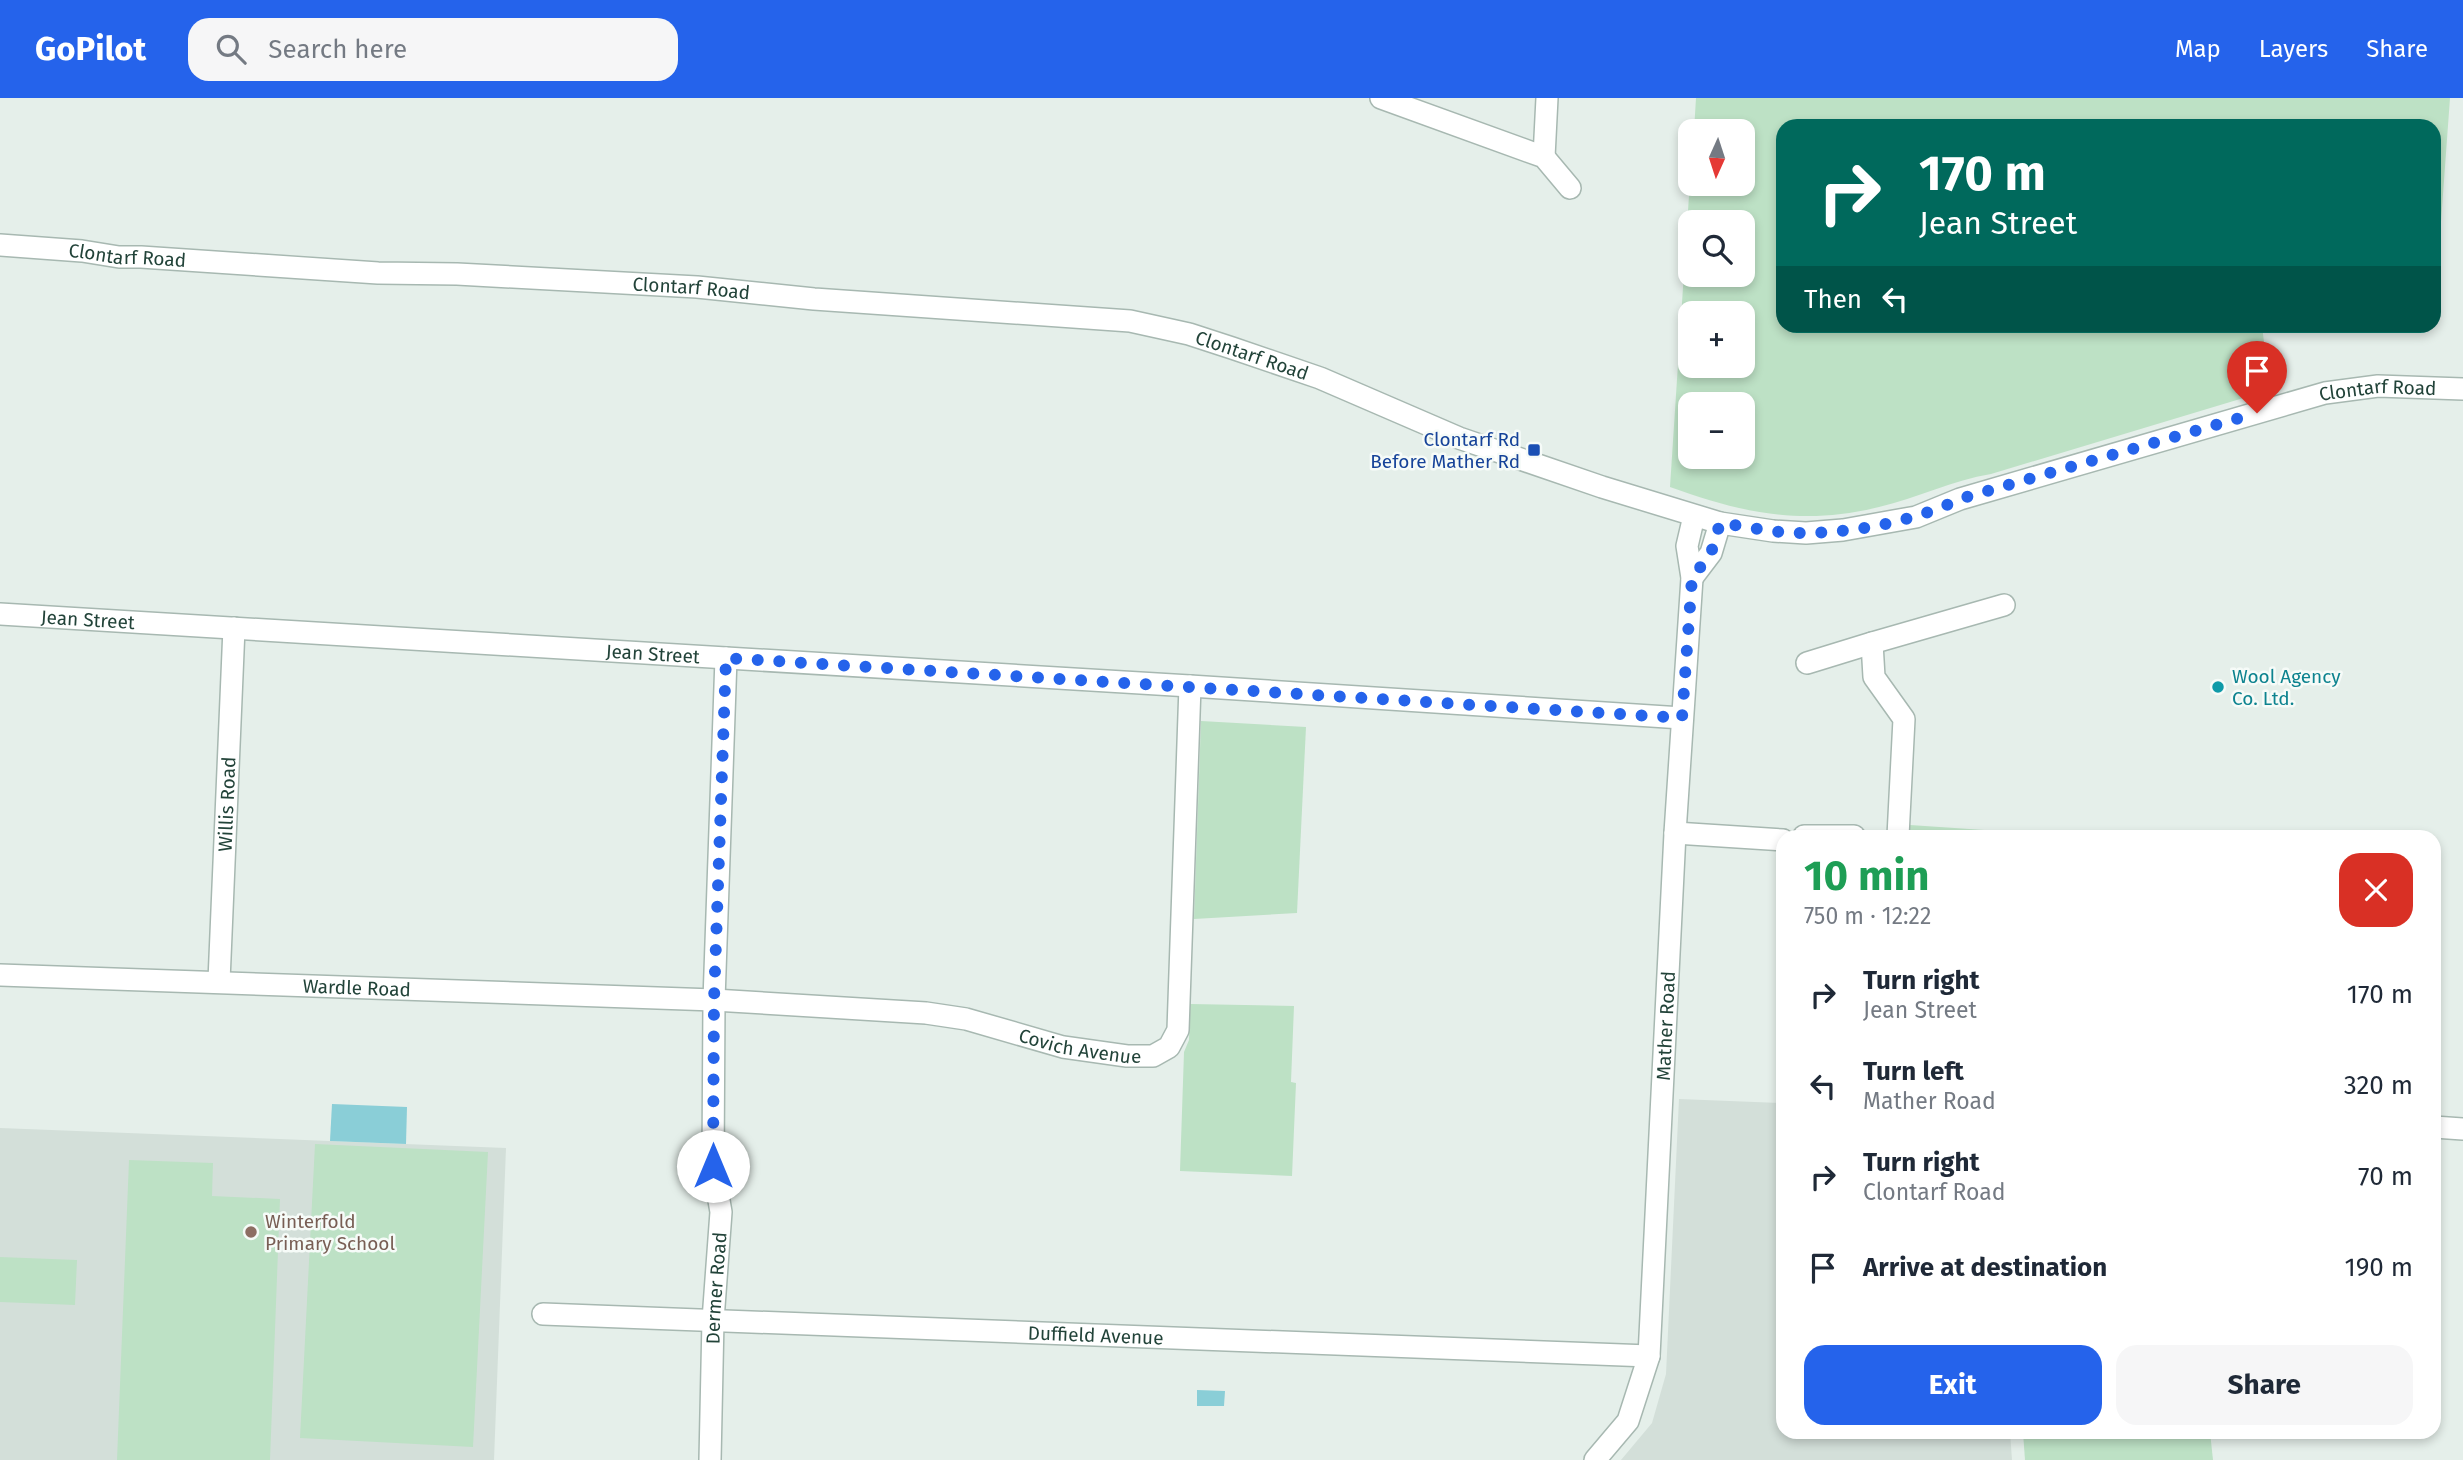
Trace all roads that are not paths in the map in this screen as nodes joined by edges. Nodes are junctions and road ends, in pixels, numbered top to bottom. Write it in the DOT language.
graph roads {
  1 [pos="1381,98"];
  2 [pos="1547,98"];
  3 [pos="1545,157"];
  4 [pos="1570,188"];
  5 [pos="0,245"];
  6 [pos="2463,389"];
  7 [pos="1694,516"];
  8 [pos="1720,523"];
  9 [pos="1692,578"];
  10 [pos="2004,606"];
  11 [pos="0,614"];
  12 [pos="234,628"];
  13 [pos="1872,643"];
  14 [pos="726,658"];
  15 [pos="1807,663"];
  16 [pos="1190,686"];
  17 [pos="1682,718"];
  18 [pos="1898,830"];
  19 [pos="1675,833"];
  20 [pos="1776,839"];
  21 [pos="0,975"];
  22 [pos="219,981"];
  23 [pos="714,1000"];
  24 [pos="2441,1127"];
  25 [pos="2463,1129"];
  26 [pos="543,1314"];
  27 [pos="713,1320"];
  28 [pos="1649,1356"];
  29 [pos="710,1460"];
  30 [pos="1595,1460"];
  1 -- 3 [label="street"];
  2 -- 3 [label="street"];
  3 -- 4 [label="street"];
  5 -- 7 [label="street, Clontarf Road"];
  6 -- 8 [label="street, Clontarf Road"];
  7 -- 8 [label="street, Clontarf Road"];
  7 -- 9 [label="street, Mather Road"];
  8 -- 9 [label="street"];
  9 -- 17 [label="street, Mather Road"];
  10 -- 13 [label="street"];
  11 -- 12 [label="street, Jean Street"];
  12 -- 14 [label="street, Jean Street"];
  12 -- 22 [label="street, Willis Road"];
  13 -- 15 [label="street"];
  13 -- 18 [label="street"];
  14 -- 16 [label="street, Jean Street"];
  14 -- 23 [label="street, Dermer Road"];
  16 -- 17 [label="street, Jean Street"];
  16 -- 23 [label="street, Covich Avenue"];
  17 -- 19 [label="street, Mather Road"];
  19 -- 20 [label="street"];
  19 -- 28 [label="street, Mather Road"];
  21 -- 22 [label="street, Wardle Road"];
  22 -- 23 [label="street, Wardle Road"];
  23 -- 27 [label="street, Dermer Road"];
  24 -- 25 [label="street"];
  26 -- 27 [label="street, Duffield Avenue"];
  27 -- 28 [label="street, Duffield Avenue"];
  27 -- 29 [label="street, Dermer Road"];
  28 -- 30 [label="street, Mather Road"];
}
